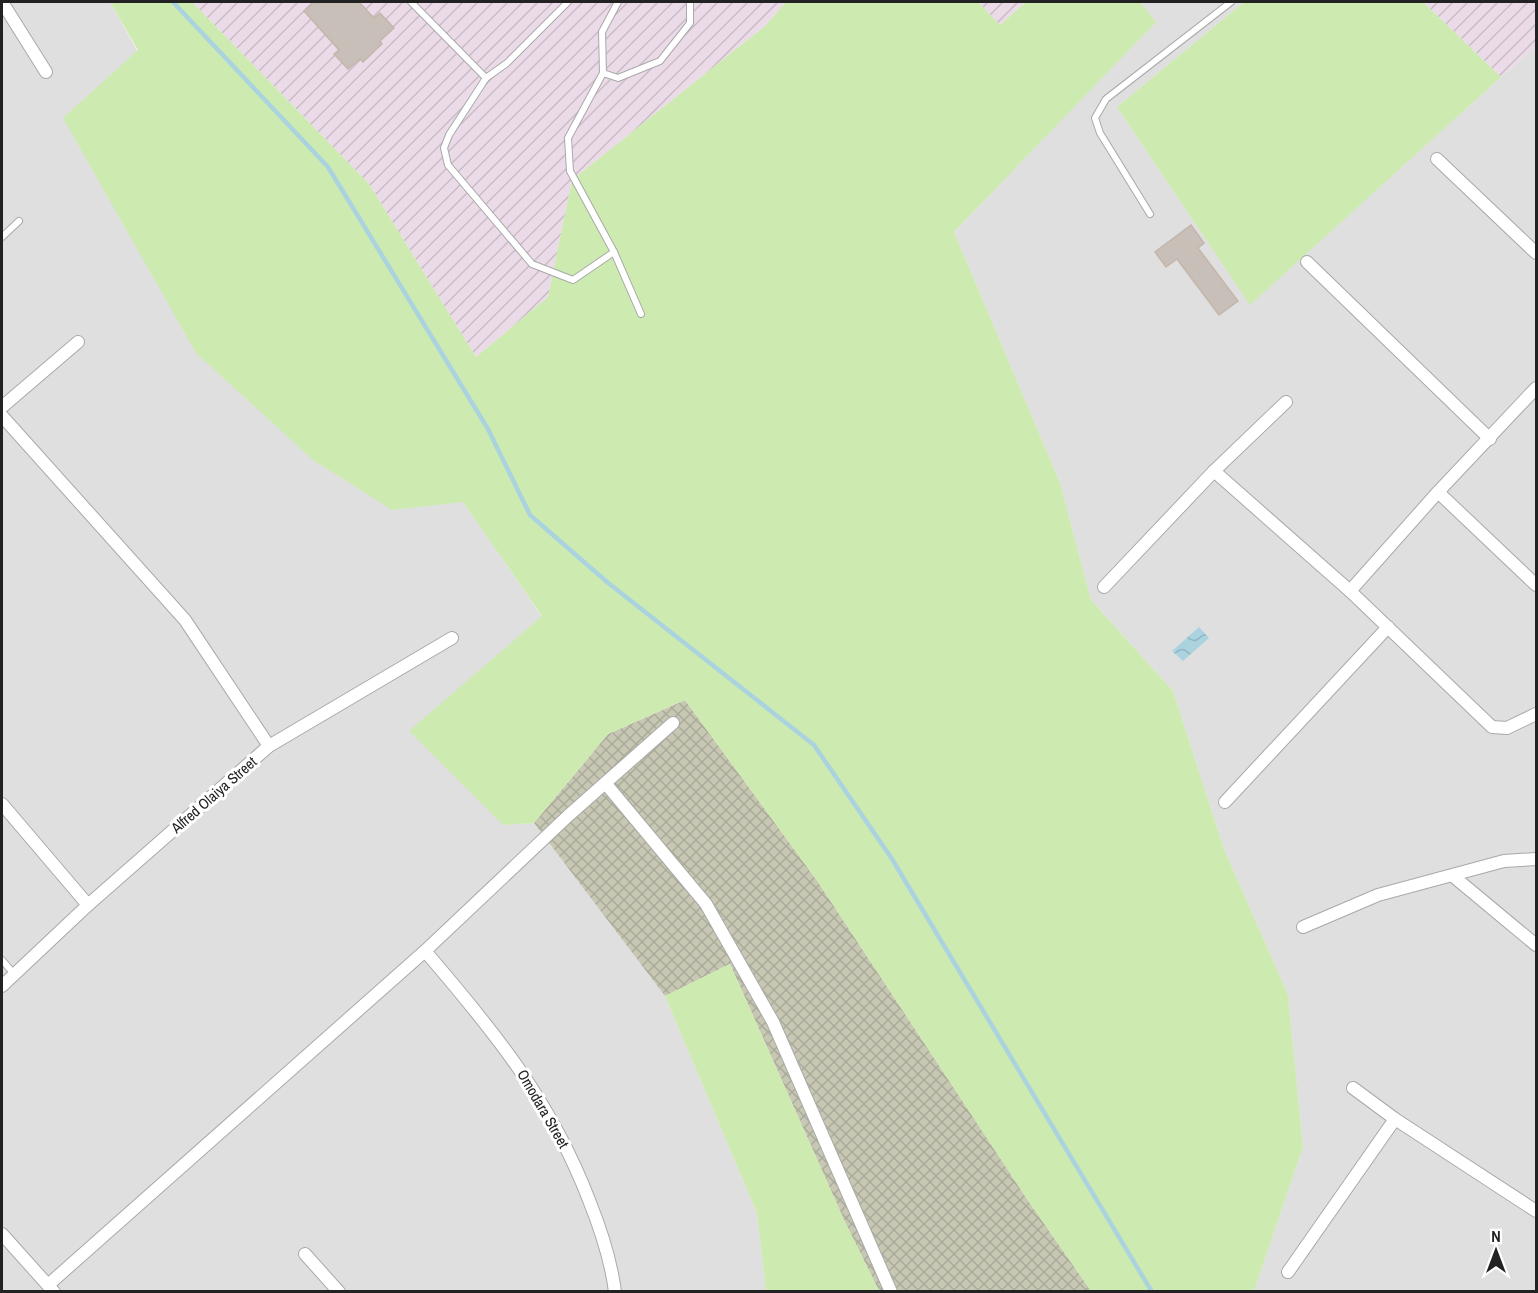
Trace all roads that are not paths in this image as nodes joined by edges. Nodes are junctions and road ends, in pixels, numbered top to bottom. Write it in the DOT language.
graph roads {
  1 [pos="2,2"];
  2 [pos="411,2"];
  3 [pos="568,2"];
  4 [pos="618,2"];
  5 [pos="690,2"];
  6 [pos="1232,2"];
  7 [pos="46,72"];
  8 [pos="603,73"];
  9 [pos="486,78"];
  10 [pos="1437,159"];
  11 [pos="1150,214"];
  12 [pos="19,222"];
  13 [pos="2,237"];
  14 [pos="614,252"];
  15 [pos="1536,253"];
  16 [pos="1307,262"];
  17 [pos="641,314"];
  18 [pos="78,342"];
  19 [pos="1535,391"];
  20 [pos="1286,402"];
  21 [pos="2,407"];
  22 [pos="2,416"];
  23 [pos="1490,439"];
  24 [pos="1214,471"];
  25 [pos="1438,492"];
  26 [pos="1536,585"];
  27 [pos="1104,587"];
  28 [pos="1350,591"];
  29 [pos="1388,627"];
  30 [pos="452,638"];
  31 [pos="1536,714"];
  32 [pos="673,723"];
  33 [pos="269,746"];
  34 [pos="606,784"];
  35 [pos="1225,802"];
  36 [pos="2,804"];
  37 [pos="1536,859"];
  38 [pos="1453,876"];
  39 [pos="88,905"];
  40 [pos="1303,927"];
  41 [pos="1536,945"];
  42 [pos="425,951"];
  43 [pos="2,960"];
  44 [pos="14,974"];
  45 [pos="2,986"];
  46 [pos="1353,1088"];
  47 [pos="1395,1119"];
  48 [pos="1536,1211"];
  49 [pos="2,1234"];
  50 [pos="305,1254"];
  51 [pos="1288,1272"];
  52 [pos="51,1288"];
  53 [pos="339,1292"];
  54 [pos="615,1292"];
  55 [pos="891,1292"];
  1 -- 7 [label="street"];
  2 -- 9 [label="lane"];
  3 -- 9 [label="lane"];
  4 -- 8 [label="lane"];
  5 -- 8 [label="lane"];
  6 -- 11 [label="lane"];
  8 -- 14 [label="lane"];
  9 -- 14 [label="lane"];
  10 -- 15 [label="street"];
  12 -- 13 [label="lane"];
  14 -- 17 [label="lane"];
  16 -- 23 [label="street"];
  18 -- 21 [label="street"];
  19 -- 23 [label="street"];
  20 -- 24 [label="street"];
  22 -- 33 [label="street"];
  23 -- 25 [label="street"];
  24 -- 27 [label="street"];
  24 -- 28 [label="street"];
  25 -- 26 [label="street"];
  25 -- 28 [label="street"];
  28 -- 29 [label="street"];
  29 -- 31 [label="street"];
  29 -- 35 [label="street"];
  30 -- 33 [label="street, Alfred Olaiya Street"];
  32 -- 34 [label="street"];
  33 -- 39 [label="street, Alfred Olaiya Street"];
  34 -- 42 [label="street"];
  34 -- 55 [label="street"];
  36 -- 39 [label="street"];
  37 -- 38 [label="street"];
  38 -- 40 [label="street"];
  38 -- 41 [label="street"];
  39 -- 44 [label="street, Alfred Olaiya Street"];
  42 -- 52 [label="street"];
  42 -- 54 [label="street, Omodara Street"];
  43 -- 44 [label="lane"];
  44 -- 45 [label="street, Alfred Olaiya Street"];
  46 -- 47 [label="street"];
  47 -- 48 [label="street"];
  47 -- 51 [label="street"];
  49 -- 52 [label="street"];
  50 -- 53 [label="street"];
}
